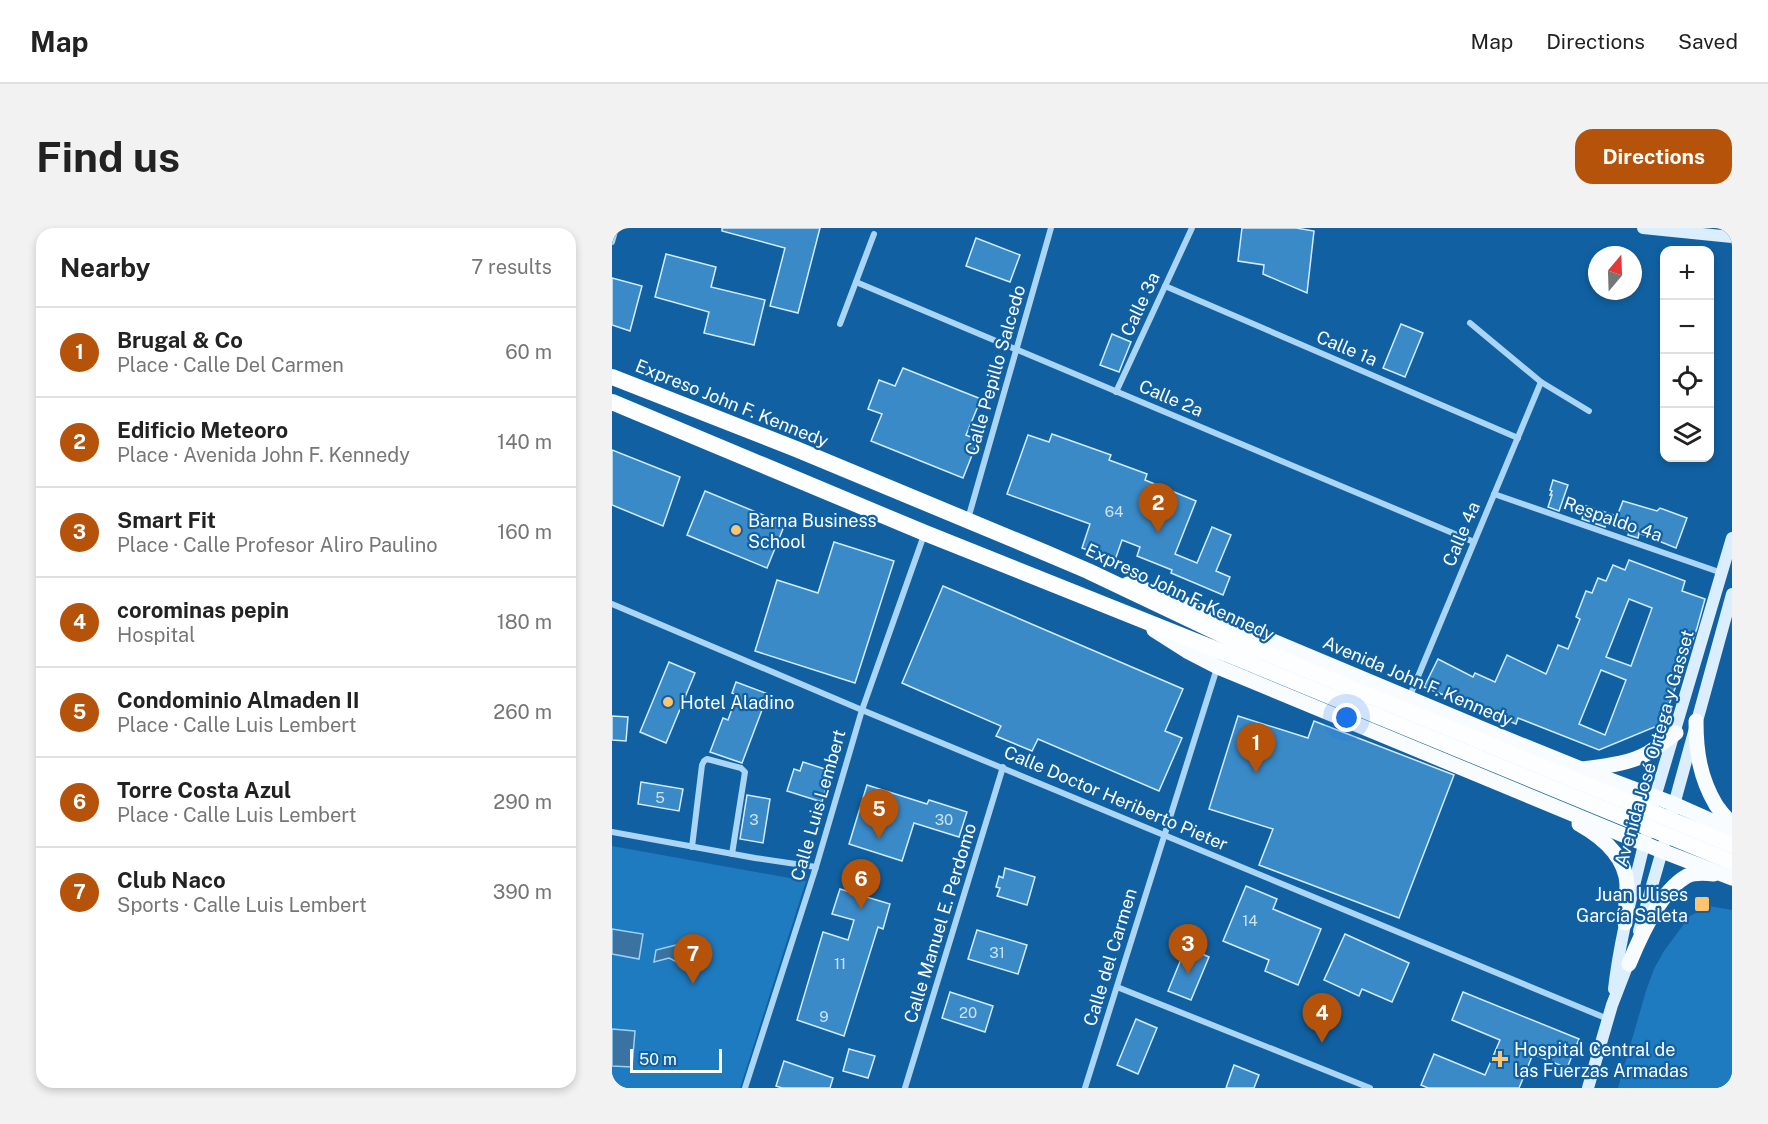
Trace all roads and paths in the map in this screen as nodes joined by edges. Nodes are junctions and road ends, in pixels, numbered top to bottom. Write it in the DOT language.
graph roads {
  1 [pos="616,228"];
  2 [pos="1052,228"];
  3 [pos="1192,228"];
  4 [pos="1643,228"];
  5 [pos="874,234"];
  6 [pos="1732,237"];
  7 [pos="612,242"];
  8 [pos="856,282"];
  9 [pos="1165,286"];
  10 [pos="1470,323"];
  11 [pos="840,324"];
  12 [pos="1016,350"];
  13 [pos="615,376"];
  14 [pos="1541,382"];
  15 [pos="1116,392"];
  16 [pos="612,402"];
  17 [pos="612,408"];
  18 [pos="631,411"];
  19 [pos="1589,411"];
  20 [pos="1518,438"];
  21 [pos="1494,494"];
  22 [pos="968,520"];
  23 [pos="925,533"];
  24 [pos="1732,538"];
  25 [pos="1474,542"];
  26 [pos="1088,571"];
  27 [pos="1722,573"];
  28 [pos="1732,594"];
  29 [pos="612,604"];
  30 [pos="1224,652"];
  31 [pos="1409,698"];
  32 [pos="862,710"];
  33 [pos="1696,721"];
  34 [pos="1676,733"];
  35 [pos="1533,750"];
  36 [pos="1003,767"];
  37 [pos="1581,769"];
  38 [pos="1518,791"];
  39 [pos="1655,796"];
  40 [pos="1541,801"];
  41 [pos="1674,804"];
  42 [pos="1732,823"];
  43 [pos="1732,830"];
  44 [pos="612,832"];
  45 [pos="1164,835"];
  46 [pos="1732,840"];
  47 [pos="1644,843"];
  48 [pos="1732,845"];
  49 [pos="692,847"];
  50 [pos="1662,851"];
  51 [pos="732,854"];
  52 [pos="816,867"];
  53 [pos="1731,872"];
  54 [pos="1625,923"];
  55 [pos="1629,964"];
  56 [pos="1117,987"];
  57 [pos="1612,1005"];
  58 [pos="1608,1019"];
  59 [pos="745,1088"];
  60 [pos="905,1088"];
  61 [pos="1085,1088"];
  62 [pos="1370,1088"];
  63 [pos="1588,1088"];
  1 -- 7 [label="street"];
  2 -- 12 [label="street, Calle Pepillo Salcedo"];
  3 -- 9 [label="street, Calle 3a"];
  4 -- 6 [label="main road"];
  5 -- 8 [label="street"];
  8 -- 11 [label="street"];
  8 -- 12 [label="street, Calle 2a"];
  9 -- 15 [label="street, Calle 3a"];
  9 -- 20 [label="street, Calle 1a"];
  10 -- 14 [label="street"];
  12 -- 15 [label="street, Calle 2a"];
  12 -- 22 [label="street, Calle Pepillo Salcedo"];
  13 -- 22 [label="highway, Expreso John F. Kennedy"];
  14 -- 19 [label="street"];
  14 -- 20 [label="street, Calle 4a"];
  15 -- 25 [label="street, Calle 2a"];
  16 -- 18 [label="highway, Expreso John F. Kennedy"];
  17 -- 18 [label="main road"];
  18 -- 23 [label="highway, Expreso John F. Kennedy"];
  20 -- 21 [label="street, Calle 4a"];
  21 -- 25 [label="street, Calle 4a"];
  21 -- 27 [label="street, Respaldo 4a"];
  22 -- 26 [label="highway, Expreso John F. Kennedy"];
  23 -- 30 [label="highway, Expreso John F. Kennedy"];
  23 -- 32 [label="street, Calle Luis Lembert"];
  24 -- 27 [label="main road, Avenida José Ortega y Gasset"];
  25 -- 31 [label="street, Calle 4a"];
  26 -- 30 [label="highway, Expreso John F. Kennedy"];
  26 -- 31 [label="main road, Avenida John F. Kennedy"];
  27 -- 34 [label="main road, Avenida José Ortega y Gasset"];
  28 -- 33 [label="main road, Avenida José Ortega y Gasset"];
  29 -- 32 [label="street, Calle Doctor Heriberto Pieter"];
  30 -- 38 [label="main road"];
  30 -- 45 [label="street"];
  30 -- 48 [label="highway, Expreso John F. Kennedy, bridge"];
  30 -- 53 [label="highway, Expreso John F. Kennedy, bridge"];
  31 -- 35 [label="main road, Avenida John F. Kennedy"];
  32 -- 36 [label="street, Calle Doctor Heriberto Pieter"];
  32 -- 52 [label="street, Calle Luis Lembert"];
  33 -- 41 [label="main road, Avenida José Ortega y Gasset"];
  33 -- 42 [label="main road"];
  34 -- 37 [label="main road"];
  34 -- 39 [label="main road, Avenida José Ortega y Gasset"];
  35 -- 37 [label="main road, Avenida John F. Kennedy"];
  35 -- 38 [label="main road"];
  36 -- 45 [label="street, Calle Doctor Heriberto Pieter"];
  36 -- 60 [label="street, Calle Manuel E. Perdomo"];
  37 -- 39 [label="main road, Avenida John F. Kennedy"];
  38 -- 40 [label="main road"];
  39 -- 41 [label="main road, Avenida John F. Kennedy"];
  39 -- 47 [label="main road, Avenida José Ortega y Gasset"];
  40 -- 47 [label="main road"];
  40 -- 54 [label="main road"];
  41 -- 43 [label="main road, Avenida John F. Kennedy"];
  41 -- 50 [label="main road, Avenida José Ortega y Gasset"];
  44 -- 49 [label="street"];
  45 -- 56 [label="street, Calle del Carmen"];
  45 -- 58 [label="street, Calle Doctor Heriberto Pieter"];
  46 -- 53 [label="main road"];
  47 -- 50 [label="main road"];
  47 -- 54 [label="main road, Avenida José Ortega y Gasset"];
  49 -- 51 [label="street"];
  49 -- 51 [label="street"];
  50 -- 53 [label="main road"];
  50 -- 55 [label="main road, Avenida José Ortega y Gasset"];
  51 -- 52 [label="street"];
  52 -- 59 [label="street, Calle Luis Lembert"];
  53 -- 55 [label="main road"];
  54 -- 57 [label="main road, Avenida José Ortega y Gasset"];
  55 -- 57 [label="main road, Avenida José Ortega y Gasset"];
  56 -- 61 [label="street, Calle del Carmen"];
  56 -- 62 [label="street"];
  57 -- 58 [label="main road, Avenida José Ortega y Gasset"];
  58 -- 63 [label="main road, Avenida José Ortega y Gasset"];
}
